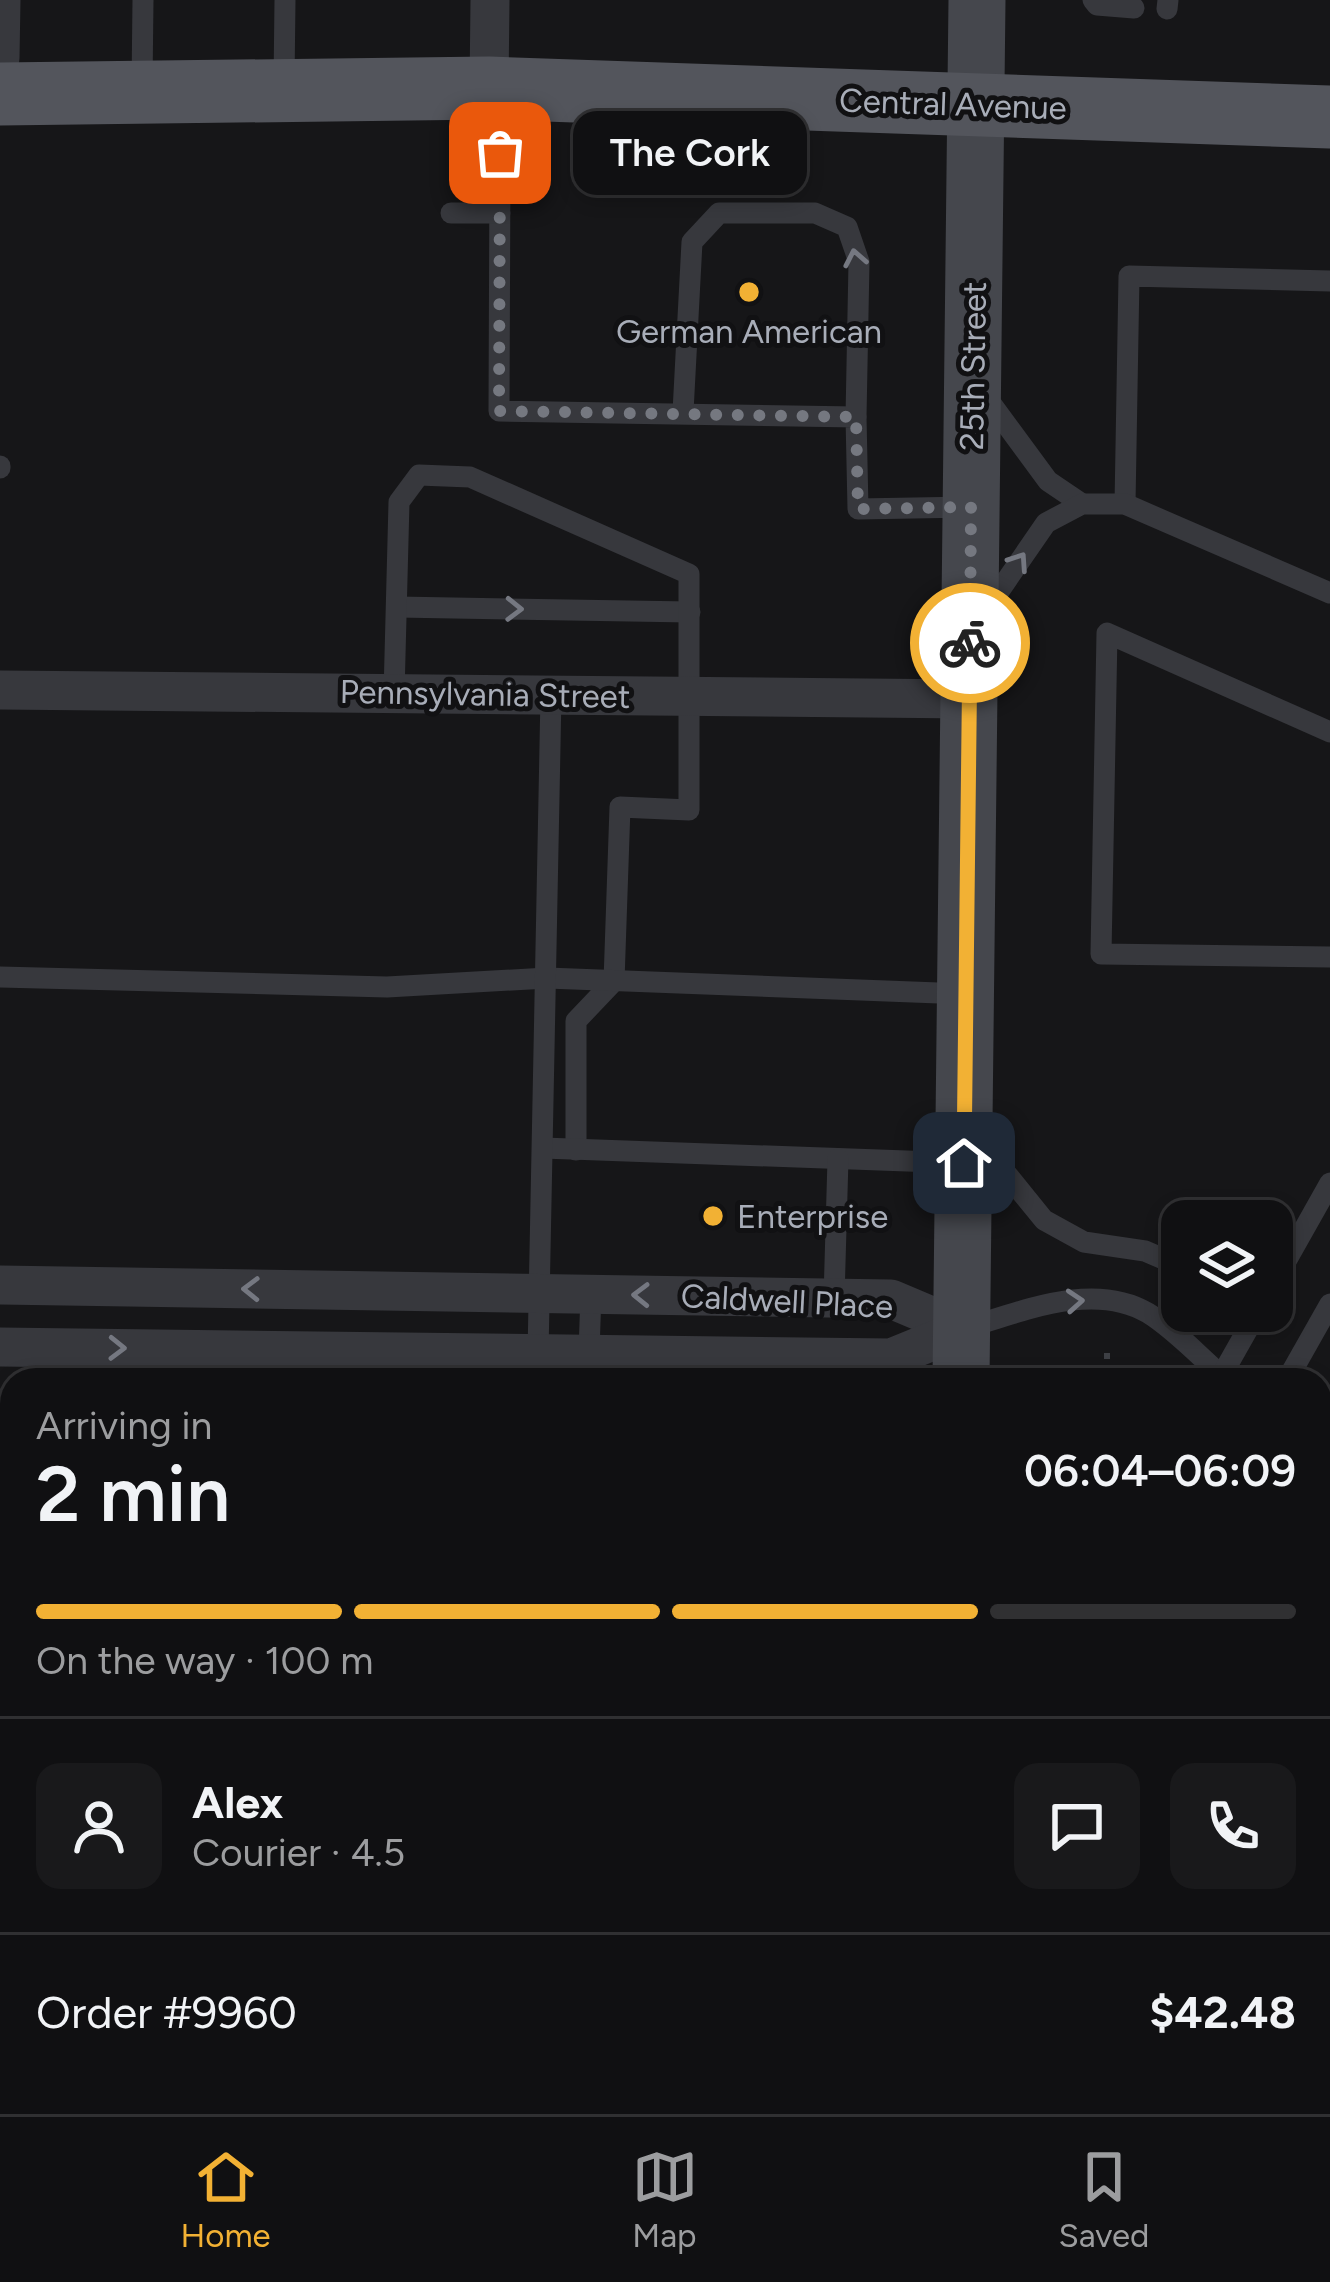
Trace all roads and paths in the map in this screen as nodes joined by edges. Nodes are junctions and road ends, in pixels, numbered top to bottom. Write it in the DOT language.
graph roads {
  1 [pos="1,0"];
  2 [pos="143,0"];
  3 [pos="285,0"];
  4 [pos="490,0"];
  5 [pos="976,0"];
  6 [pos="1093,0"];
  7 [pos="1134,8"];
  8 [pos="0,58"];
  9 [pos="489,88"];
  10 [pos="284,91"];
  11 [pos="142,93"];
  12 [pos="0,94"];
  13 [pos="975,106"];
  14 [pos="1330,117"];
  15 [pos="451,213"];
  16 [pos="500,213"];
  17 [pos="1330,281"];
  18 [pos="973,379"];
  19 [pos="683,412"];
  20 [pos="856,417"];
  21 [pos="1082,504"];
  22 [pos="1125,504"];
  23 [pos="971,507"];
  24 [pos="1330,593"];
  25 [pos="398,607"];
  26 [pos="690,612"];
  27 [pos="970,633"];
  28 [pos="0,690"];
  29 [pos="394,694"];
  30 [pos="551,695"];
  31 [pos="691,696"];
  32 [pos="970,699"];
  33 [pos="1330,732"];
  34 [pos="1330,957"];
  35 [pos="0,977"];
  36 [pos="547,978"];
  37 [pos="614,981"];
  38 [pos="966,994"];
  39 [pos="964,1142"];
  40 [pos="543,1148"];
  41 [pos="576,1150"];
  42 [pos="838,1159"];
  43 [pos="1330,1183"];
  44 [pos="1293,1249"];
  45 [pos="1161,1258"];
  46 [pos="0,1285"];
  47 [pos="540,1293"];
  48 [pos="591,1294"];
  49 [pos="834,1298"];
  50 [pos="1330,1304"];
  51 [pos="1246,1332"];
  52 [pos="0,1347"];
  53 [pos="1107,1353"];
  54 [pos="538,1354"];
  55 [pos="961,1354"];
  56 [pos="291,1365"];
  57 [pos="588,1367"];
  58 [pos="1108,1368"];
  59 [pos="1209,1368"];
  60 [pos="1226,1368"];
  61 [pos="1294,1368"];
  1 -- 8 [label="street"];
  2 -- 11 [label="lane"];
  3 -- 10 [label="lane"];
  4 -- 9 [label="street"];
  5 -- 13 [label="main road, 25th Street"];
  6 -- 7 [label="lane"];
  9 -- 10 [label="main road, Central Avenue"];
  9 -- 13 [label="main road, Central Avenue"];
  9 -- 16 [label="lane"];
  10 -- 11 [label="main road, Central Avenue"];
  11 -- 12 [label="main road, Central Avenue"];
  13 -- 14 [label="main road, Central Avenue"];
  13 -- 18 [label="main road, 25th Street"];
  15 -- 16 [label="lane"];
  16 -- 19 [label="lane"];
  17 -- 22 [label="lane"];
  18 -- 21 [label="lane"];
  18 -- 23 [label="main road, 25th Street"];
  19 -- 20 [label="lane"];
  20 -- 19 [label="lane, one-way"];
  20 -- 23 [label="lane"];
  21 -- 22 [label="lane"];
  27 -- 21 [label="lane, one-way"];
  22 -- 24 [label="lane"];
  23 -- 27 [label="main road, 25th Street"];
  25 -- 26 [label="lane, one-way"];
  25 -- 26 [label="lane"];
  25 -- 29 [label="lane"];
  26 -- 31 [label="lane"];
  27 -- 32 [label="main road, 25th Street"];
  28 -- 29 [label="street, Pennsylvania Street"];
  29 -- 30 [label="street, Pennsylvania Street"];
  30 -- 31 [label="street, Pennsylvania Street"];
  30 -- 36 [label="lane"];
  31 -- 32 [label="street, Pennsylvania Street"];
  31 -- 37 [label="lane"];
  32 -- 38 [label="main road, 25th Street"];
  33 -- 34 [label="lane"];
  35 -- 36 [label="lane"];
  36 -- 37 [label="lane"];
  36 -- 40 [label="lane"];
  37 -- 38 [label="lane"];
  37 -- 41 [label="lane"];
  38 -- 39 [label="main road, 25th Street"];
  39 -- 42 [label="lane"];
  39 -- 45 [label="lane"];
  39 -- 55 [label="main road, 25th Street"];
  40 -- 41 [label="lane"];
  40 -- 47 [label="lane"];
  41 -- 42 [label="lane"];
  42 -- 49 [label="lane"];
  43 -- 44 [label="lane"];
  47 -- 46 [label="street, Caldwell Place, one-way"];
  47 -- 48 [label="street, Caldwell Place"];
  47 -- 54 [label="lane"];
  49 -- 48 [label="street, Caldwell Place, one-way"];
  48 -- 57 [label="lane"];
  49 -- 55 [label="street, Caldwell Place"];
  50 -- 61 [label="lane"];
  51 -- 60 [label="lane"];
  52 -- 56 [label="street, Caldwell Place, one-way"];
  53 -- 58 [label="path"];
  54 -- 56 [label="street, Caldwell Place"];
  54 -- 57 [label="street, Caldwell Place"];
  55 -- 57 [label="street, Caldwell Place"];
  55 -- 59 [label="lane, one-way"];
}
